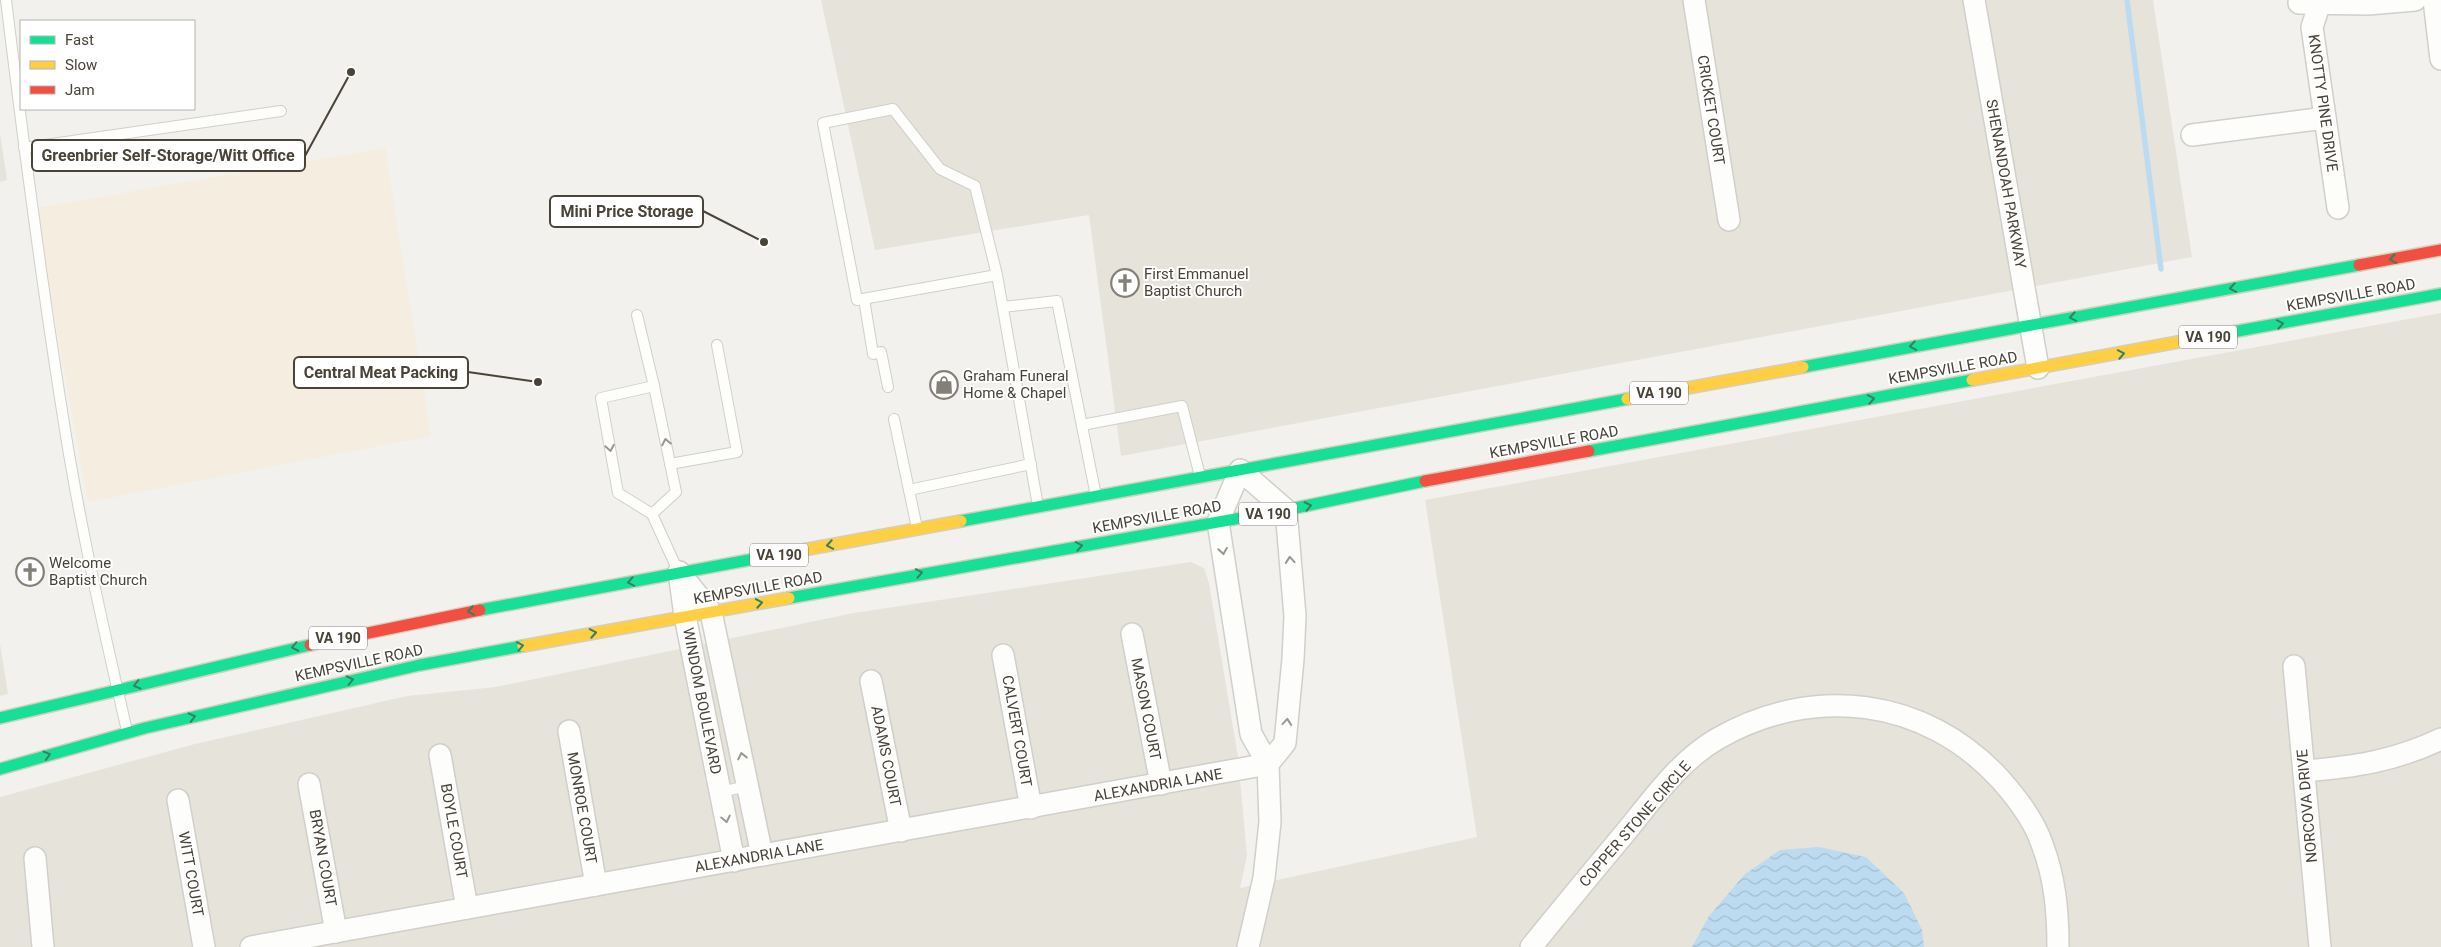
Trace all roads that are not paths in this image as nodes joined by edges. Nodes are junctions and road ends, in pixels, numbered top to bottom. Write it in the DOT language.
graph roads {
  1 [pos="6,0"];
  2 [pos="1694,0"];
  3 [pos="1974,0"];
  4 [pos="2415,0"];
  5 [pos="2434,0"];
  6 [pos="2321,2"];
  7 [pos="2299,3"];
  8 [pos="2441,59"];
  9 [pos="281,111"];
  10 [pos="2325,118"];
  11 [pos="2192,135"];
  12 [pos="24,148"];
  13 [pos="2338,208"];
  14 [pos="1729,220"];
  15 [pos="2441,250"];
  16 [pos="997,275"];
  17 [pos="2441,294"];
  18 [pos="864,299"];
  19 [pos="1003,307"];
  20 [pos="637,315"];
  21 [pos="2030,325"];
  22 [pos="717,345"];
  23 [pos="2038,368"];
  24 [pos="654,386"];
  25 [pos="888,387"];
  26 [pos="894,419"];
  27 [pos="1082,425"];
  28 [pos="670,464"];
  29 [pos="1031,464"];
  30 [pos="1240,470"];
  31 [pos="1200,477"];
  32 [pos="908,490"];
  33 [pos="1096,496"];
  34 [pos="1038,507"];
  35 [pos="1286,510"];
  36 [pos="652,514"];
  37 [pos="1218,522"];
  38 [pos="917,530"];
  39 [pos="679,572"];
  40 [pos="711,612"];
  41 [pos="685,616"];
  42 [pos="1132,634"];
  43 [pos="1003,655"];
  44 [pos="2294,666"];
  45 [pos="871,681"];
  46 [pos="117,690"];
  47 [pos="0,718"];
  48 [pos="720,719"];
  49 [pos="569,731"];
  50 [pos="127,733"];
  51 [pos="2441,739"];
  52 [pos="440,754"];
  53 [pos="1268,764"];
  54 [pos="0,769"];
  55 [pos="2304,771"];
  56 [pos="309,784"];
  57 [pos="1161,784"];
  58 [pos="748,786"];
  59 [pos="720,792"];
  60 [pos="178,800"];
  61 [pos="1031,808"];
  62 [pos="901,831"];
  63 [pos="762,855"];
  64 [pos="35,858"];
  65 [pos="734,860"];
  66 [pos="596,885"];
  67 [pos="467,908"];
  68 [pos="336,932"];
  69 [pos="43,947"];
  70 [pos="204,947"];
  71 [pos="251,947"];
  72 [pos="1248,947"];
  73 [pos="1531,947"];
  74 [pos="2058,947"];
  75 [pos="2320,947"];
  1 -- 12 [label="lane"];
  2 -- 14 [label="street, CRICKET COURT"];
  3 -- 21 [label="street, SHENANDOAH PARKWAY"];
  4 -- 6 [label="street"];
  5 -- 8 [label="street"];
  6 -- 7 [label="street"];
  6 -- 10 [label="street, KNOTTY PINE DRIVE"];
  9 -- 12 [label="lane"];
  10 -- 11 [label="street"];
  10 -- 13 [label="street, KNOTTY PINE DRIVE"];
  12 -- 46 [label="lane"];
  15 -- 21 [label="main road, KEMPSVILLE ROAD / VA 190, one-way"];
  16 -- 18 [label="lane"];
  16 -- 18 [label="lane"];
  16 -- 19 [label="lane"];
  23 -- 17 [label="main road, KEMPSVILLE ROAD / VA 190, one-way"];
  18 -- 25 [label="lane"];
  19 -- 27 [label="lane"];
  19 -- 29 [label="lane"];
  20 -- 24 [label="lane"];
  21 -- 23 [label="street, SHENANDOAH PARKWAY"];
  21 -- 30 [label="main road, KEMPSVILLE ROAD / VA 190, one-way"];
  22 -- 28 [label="lane"];
  35 -- 23 [label="main road, KEMPSVILLE ROAD / VA 190, one-way"];
  28 -- 24 [label="lane, one-way"];
  24 -- 36 [label="lane, one-way"];
  26 -- 32 [label="lane"];
  27 -- 31 [label="lane"];
  27 -- 33 [label="lane"];
  28 -- 36 [label="lane"];
  29 -- 32 [label="lane"];
  29 -- 34 [label="lane"];
  30 -- 31 [label="main road, KEMPSVILLE ROAD / VA 190"];
  30 -- 35 [label="street"];
  30 -- 37 [label="street"];
  31 -- 33 [label="main road, KEMPSVILLE ROAD / VA 190"];
  32 -- 38 [label="lane"];
  33 -- 34 [label="main road, KEMPSVILLE ROAD / VA 190"];
  34 -- 38 [label="main road, KEMPSVILLE ROAD / VA 190"];
  35 -- 37 [label="main road, KEMPSVILLE ROAD / VA 190"];
  53 -- 35 [label="street, one-way"];
  36 -- 39 [label="lane"];
  40 -- 37 [label="main road, KEMPSVILLE ROAD / VA 190, one-way"];
  37 -- 53 [label="street, one-way"];
  38 -- 39 [label="main road, KEMPSVILLE ROAD / VA 190, one-way"];
  39 -- 40 [label="street, WINDOM BOULEVARD"];
  39 -- 41 [label="street, WINDOM BOULEVARD"];
  39 -- 46 [label="main road, KEMPSVILLE ROAD / VA 190, one-way"];
  40 -- 41 [label="main road, KEMPSVILLE ROAD / VA 190"];
  40 -- 48 [label="street, WINDOM BOULEVARD"];
  41 -- 48 [label="street, WINDOM BOULEVARD"];
  50 -- 41 [label="main road, KEMPSVILLE ROAD / VA 190, one-way"];
  42 -- 57 [label="street, MASON COURT"];
  43 -- 61 [label="street, CALVERT COURT"];
  44 -- 55 [label="street, NORCOVA DRIVE"];
  45 -- 62 [label="street, ADAMS COURT"];
  46 -- 47 [label="main road, KEMPSVILLE ROAD / VA 190"];
  46 -- 50 [label="lane"];
  58 -- 48 [label="street, WINDOM BOULEVARD, one-way"];
  48 -- 59 [label="street, WINDOM BOULEVARD"];
  49 -- 66 [label="street, MONROE COURT"];
  54 -- 50 [label="main road, KEMPSVILLE ROAD / VA 190, one-way"];
  51 -- 55 [label="street"];
  52 -- 67 [label="street, BOYLE COURT"];
  53 -- 57 [label="street, ALEXANDRIA LANE"];
  53 -- 72 [label="street"];
  55 -- 75 [label="street, NORCOVA DRIVE"];
  56 -- 68 [label="street, BRYAN COURT"];
  57 -- 61 [label="street, ALEXANDRIA LANE"];
  58 -- 59 [label="lane"];
  58 -- 63 [label="street, WINDOM BOULEVARD"];
  59 -- 65 [label="street, WINDOM BOULEVARD, one-way"];
  60 -- 70 [label="street, WITT COURT"];
  61 -- 62 [label="street, ALEXANDRIA LANE"];
  62 -- 63 [label="street, ALEXANDRIA LANE"];
  63 -- 65 [label="street, ALEXANDRIA LANE"];
  64 -- 69 [label="street"];
  65 -- 66 [label="street, ALEXANDRIA LANE"];
  66 -- 67 [label="street, ALEXANDRIA LANE"];
  67 -- 68 [label="street, ALEXANDRIA LANE"];
  68 -- 71 [label="street, ALEXANDRIA LANE"];
  73 -- 74 [label="street, COPPER STONE CIRCLE"];
}
